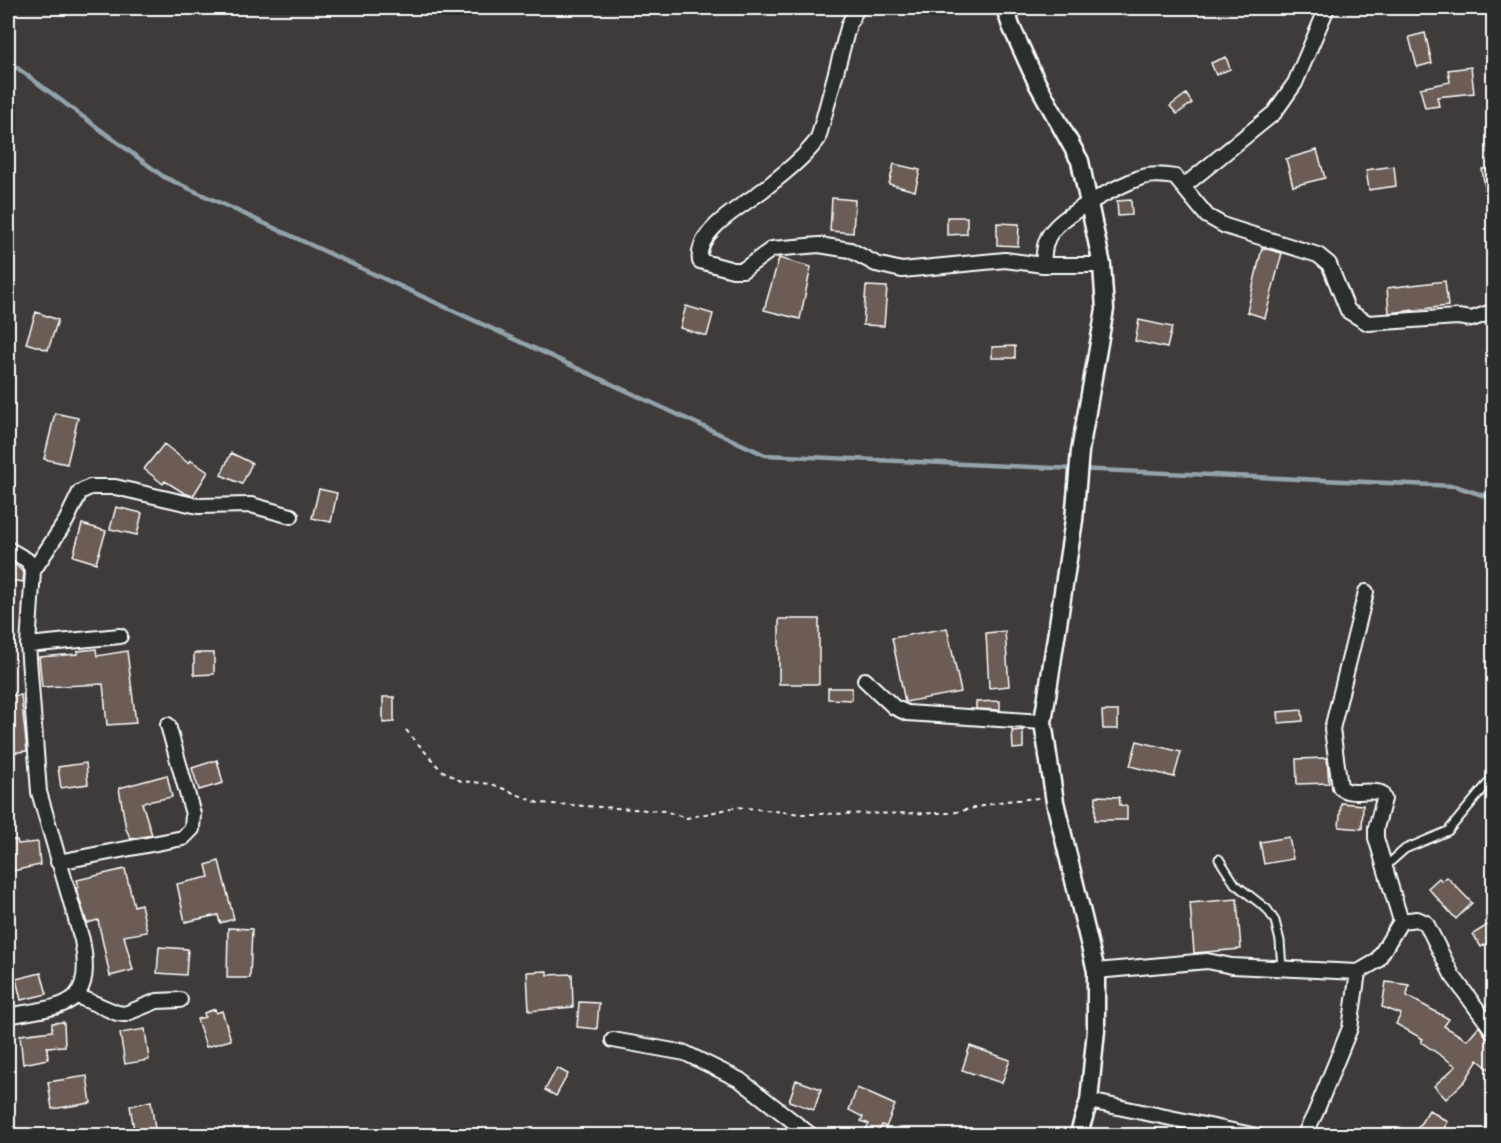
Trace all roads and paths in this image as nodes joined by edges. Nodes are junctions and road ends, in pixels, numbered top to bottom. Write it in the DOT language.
graph roads {
  1 [pos="858,8"];
  2 [pos="1005,8"];
  3 [pos="1327,8"];
  4 [pos="1184,186"];
  5 [pos="1091,203"];
  6 [pos="1043,265"];
  7 [pos="1102,265"];
  8 [pos="1494,311"];
  9 [pos="291,516"];
  10 [pos="8,549"];
  11 [pos="33,571"];
  12 [pos="1366,592"];
  13 [pos="120,636"];
  14 [pos="28,645"];
  15 [pos="865,681"];
  16 [pos="1042,722"];
  17 [pos="168,725"];
  18 [pos="406,730"];
  19 [pos="1494,776"];
  20 [pos="1054,796"];
  21 [pos="1219,859"];
  22 [pos="58,862"];
  23 [pos="1387,866"];
  24 [pos="1401,921"];
  25 [pos="1282,968"];
  26 [pos="1096,971"];
  27 [pos="1358,972"];
  28 [pos="77,996"];
  29 [pos="180,1000"];
  30 [pos="8,1016"];
  31 [pos="1494,1032"];
  32 [pos="613,1040"];
  33 [pos="1089,1101"];
  34 [pos="812,1136"];
  35 [pos="1078,1136"];
  36 [pos="1257,1136"];
  37 [pos="1304,1136"];
  1 -- 6 [label="street"];
  2 -- 5 [label="street"];
  3 -- 4 [label="street"];
  4 -- 5 [label="street"];
  4 -- 8 [label="street"];
  5 -- 6 [label="street"];
  5 -- 7 [label="street"];
  6 -- 7 [label="street"];
  7 -- 16 [label="street"];
  9 -- 11 [label="street"];
  10 -- 11 [label="street"];
  11 -- 14 [label="street"];
  12 -- 23 [label="street"];
  13 -- 14 [label="street"];
  14 -- 22 [label="street"];
  15 -- 16 [label="street"];
  16 -- 20 [label="street"];
  17 -- 22 [label="street"];
  18 -- 20 [label="path"];
  19 -- 23 [label="lane"];
  20 -- 26 [label="street"];
  21 -- 25 [label="lane"];
  22 -- 28 [label="street"];
  23 -- 24 [label="street"];
  24 -- 27 [label="street"];
  24 -- 31 [label="street"];
  25 -- 26 [label="street"];
  25 -- 27 [label="street"];
  26 -- 33 [label="street"];
  27 -- 37 [label="street"];
  28 -- 29 [label="street"];
  28 -- 30 [label="street"];
  32 -- 34 [label="street"];
  33 -- 35 [label="street"];
  33 -- 36 [label="street"];
}
